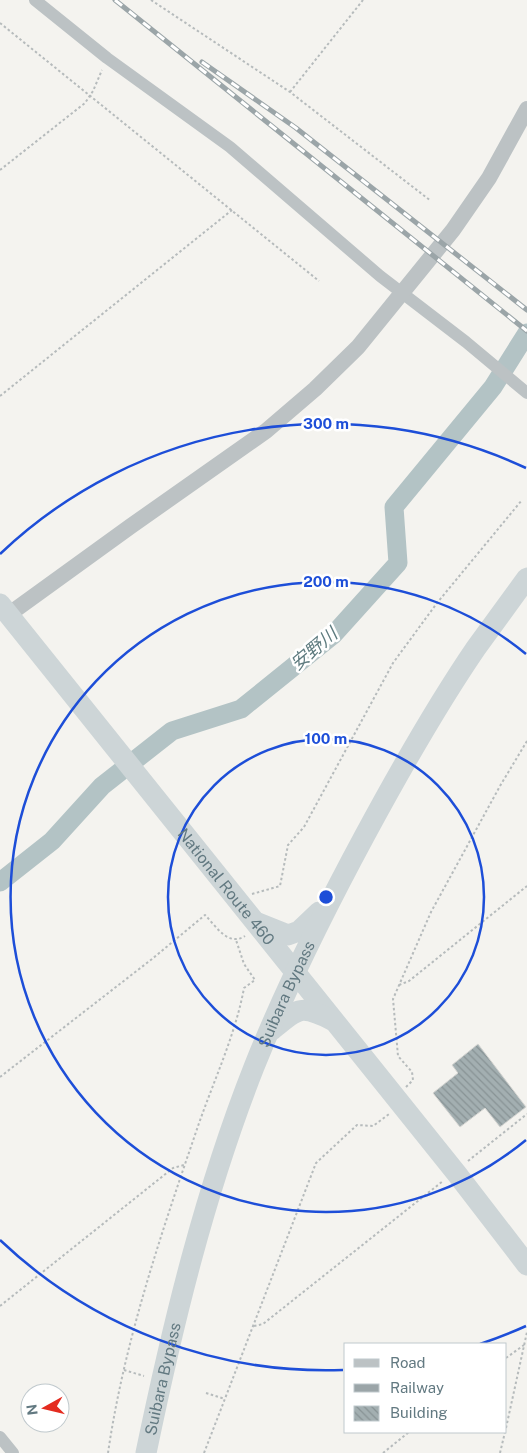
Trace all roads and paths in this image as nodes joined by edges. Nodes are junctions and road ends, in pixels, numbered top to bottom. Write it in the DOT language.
graph roads {
  1 [pos="35,0"];
  2 [pos="151,0"];
  3 [pos="363,0"];
  4 [pos="0,23"];
  5 [pos="107,58"];
  6 [pos="290,92"];
  7 [pos="90,96"];
  8 [pos="527,109"];
  9 [pos="0,170"];
  10 [pos="431,201"];
  11 [pos="232,210"];
  12 [pos="319,281"];
  13 [pos="527,393"];
  14 [pos="0,396"];
  15 [pos="522,500"];
  16 [pos="527,578"];
  17 [pos="4,609"];
  18 [pos="527,741"];
  19 [pos="527,886"];
  20 [pos="329,901"];
  21 [pos="241,903"];
  22 [pos="255,921"];
  23 [pos="296,973"];
  24 [pos="399,985"];
  25 [pos="334,1022"];
  26 [pos="270,1031"];
  27 [pos="0,1077"];
  28 [pos="398,1101"];
  29 [pos="527,1114"];
  30 [pos="185,1164"];
  31 [pos="455,1172"];
  32 [pos="527,1265"];
  33 [pos="0,1306"];
  34 [pos="254,1326"];
  35 [pos="527,1332"];
  36 [pos="524,1345"];
  37 [pos="507,1357"];
  38 [pos="124,1370"];
  39 [pos="144,1376"];
  40 [pos="206,1394"];
  41 [pos="225,1399"];
  42 [pos="507,1423"];
  43 [pos="408,1433"];
  44 [pos="505,1433"];
  45 [pos="0,1437"];
  46 [pos="108,1452"];
  47 [pos="13,1453"];
  48 [pos="104,1453"];
  49 [pos="146,1453"];
  50 [pos="204,1453"];
  51 [pos="383,1453"];
  52 [pos="500,1453"];
  1 -- 5 [label="street"];
  2 -- 6 [label="path"];
  3 -- 6 [label="path"];
  4 -- 7 [label="path"];
  5 -- 7 [label="path"];
  5 -- 13 [label="street"];
  6 -- 10 [label="path"];
  7 -- 9 [label="path"];
  7 -- 11 [label="path"];
  8 -- 17 [label="street"];
  11 -- 12 [label="path"];
  11 -- 14 [label="path"];
  15 -- 21 [label="path"];
  16 -- 20 [label="highway, Suibara Bypass"];
  17 -- 21 [label="highway, National Route 460"];
  18 -- 24 [label="path"];
  19 -- 24 [label="path"];
  20 -- 22 [label="highway"];
  20 -- 23 [label="highway, Suibara Bypass"];
  21 -- 22 [label="highway, National Route 460"];
  22 -- 23 [label="highway, National Route 460"];
  23 -- 25 [label="highway, National Route 460"];
  23 -- 26 [label="highway, Suibara Bypass"];
  24 -- 28 [label="path"];
  25 -- 26 [label="highway"];
  25 -- 28 [label="highway, National Route 460"];
  26 -- 49 [label="highway, Suibara Bypass"];
  27 -- 30 [label="path"];
  28 -- 31 [label="highway, National Route 460"];
  28 -- 34 [label="path"];
  29 -- 31 [label="path"];
  30 -- 33 [label="path"];
  30 -- 38 [label="path"];
  31 -- 32 [label="highway, National Route 460"];
  31 -- 34 [label="path"];
  34 -- 41 [label="path"];
  35 -- 36 [label="path"];
  36 -- 37 [label="path"];
  36 -- 42 [label="path"];
  38 -- 39 [label="path"];
  38 -- 46 [label="path"];
  40 -- 41 [label="path"];
  41 -- 50 [label="path"];
  43 -- 51 [label="path"];
  44 -- 52 [label="path"];
  45 -- 47 [label="street"];
  46 -- 48 [label="path"];
}
